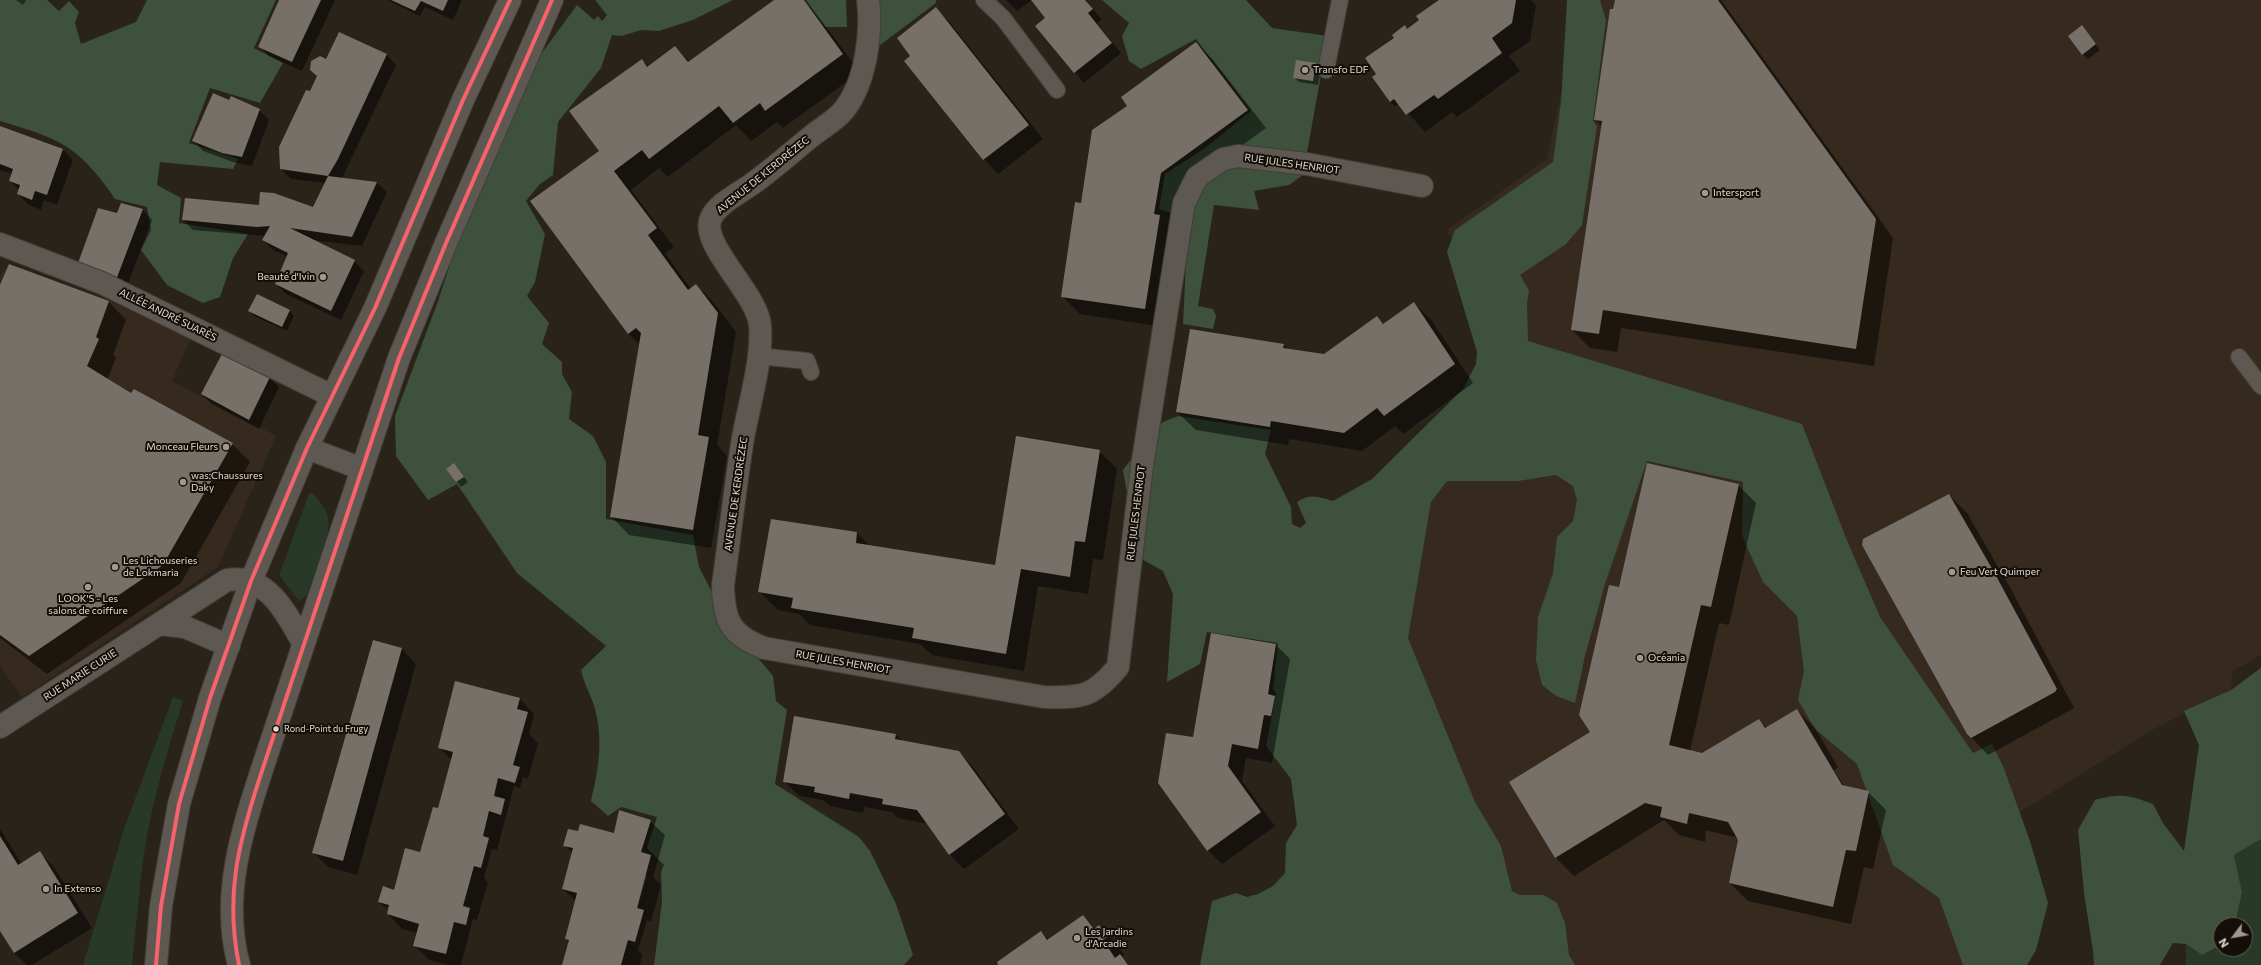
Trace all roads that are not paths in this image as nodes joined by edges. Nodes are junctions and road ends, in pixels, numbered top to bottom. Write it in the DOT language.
graph roads {
  1 [pos="510,0"];
  2 [pos="552,0"];
  3 [pos="868,0"];
  4 [pos="984,0"];
  5 [pos="1340,0"];
  6 [pos="1326,70"];
  7 [pos="1057,90"];
  8 [pos="1422,186"];
  9 [pos="0,244"];
  10 [pos="758,356"];
  11 [pos="2239,357"];
  12 [pos="811,372"];
  13 [pos="2261,386"];
  14 [pos="332,396"];
  15 [pos="307,448"];
  16 [pos="362,469"];
  17 [pos="251,582"];
  18 [pos="728,616"];
  19 [pos="160,624"];
  20 [pos="303,643"];
  21 [pos="229,646"];
  22 [pos="0,727"];
  23 [pos="156,965"];
  24 [pos="239,965"];
  1 -- 14 [label="street"];
  2 -- 16 [label="street"];
  3 -- 10 [label="street, AVENUE DE KERDRÉZEC"];
  4 -- 7 [label="lane"];
  5 -- 6 [label="lane"];
  8 -- 18 [label="street, RUE JULES HENRIOT"];
  9 -- 14 [label="street, ALLÉE ANDRÉ SUARÈS"];
  10 -- 12 [label="lane"];
  10 -- 18 [label="street, AVENUE DE KERDRÉZEC"];
  11 -- 13 [label="lane"];
  14 -- 15 [label="street"];
  15 -- 16 [label="street"];
  15 -- 17 [label="street"];
  16 -- 20 [label="street"];
  17 -- 19 [label="street, RUE MARIE CURIE"];
  17 -- 20 [label="street"];
  17 -- 21 [label="street"];
  19 -- 21 [label="street"];
  19 -- 22 [label="street, RUE MARIE CURIE"];
  20 -- 24 [label="street"];
  21 -- 23 [label="street"];
}
